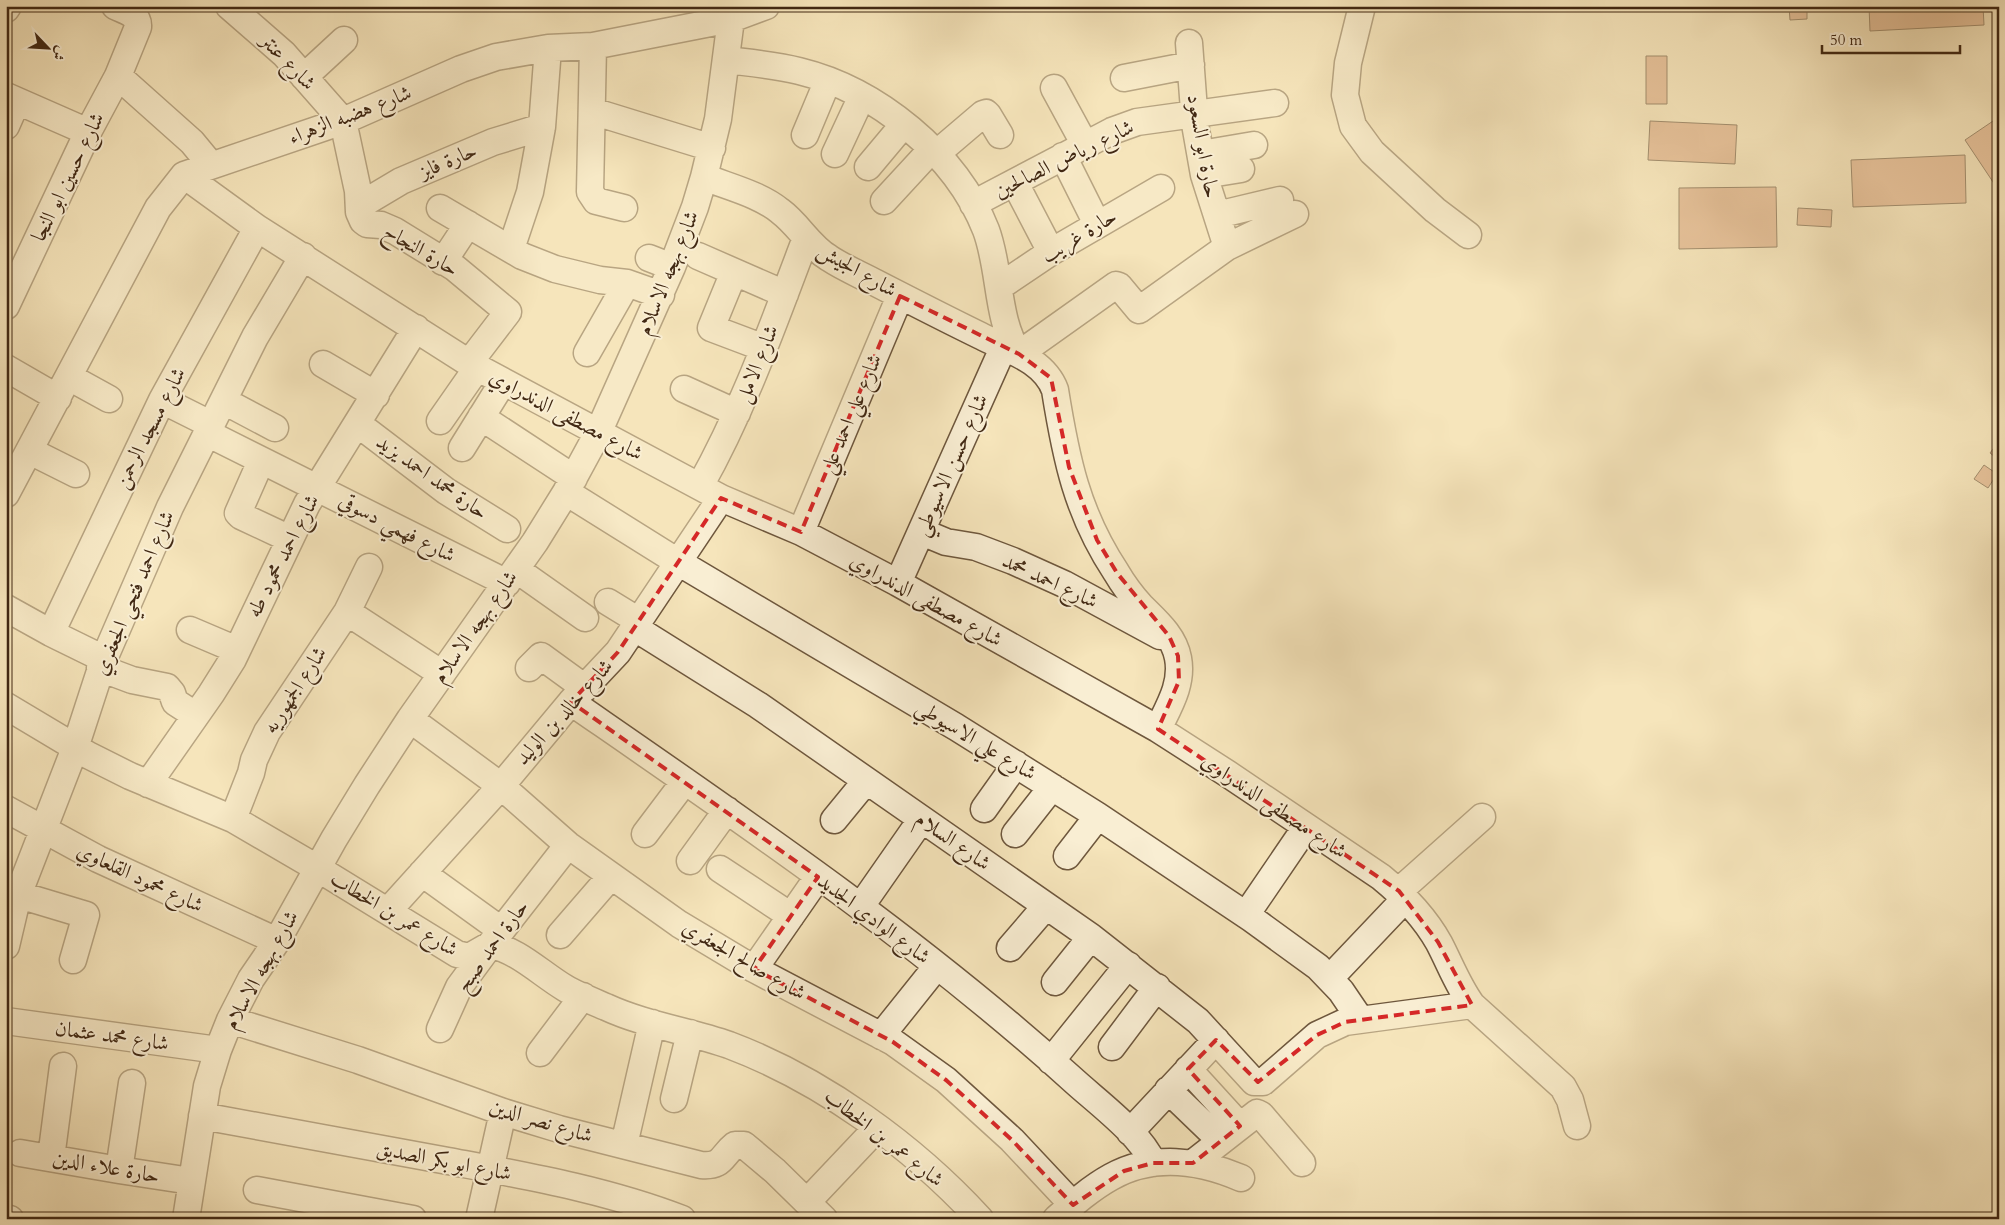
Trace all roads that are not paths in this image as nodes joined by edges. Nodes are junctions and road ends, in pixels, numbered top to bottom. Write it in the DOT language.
graph roads {
  1 [pos="115,6"];
  2 [pos="229,6"];
  3 [pos="766,6"];
  4 [pos="1362,6"];
  5 [pos="731,19"];
  6 [pos="344,40"];
  7 [pos="593,46"];
  8 [pos="548,48"];
  9 [pos="727,60"];
  10 [pos="118,76"];
  11 [pos="304,77"];
  12 [pos="1124,78"];
  13 [pos="828,80"];
  14 [pos="1054,88"];
  15 [pos="862,96"];
  16 [pos="12,98"];
  17 [pos="1276,103"];
  18 [pos="592,112"];
  19 [pos="1194,114"];
  20 [pos="343,121"];
  21 [pos="904,124"];
  22 [pos="6,126"];
  23 [pos="542,127"];
  24 [pos="88,132"];
  25 [pos="805,135"];
  26 [pos="1000,135"];
  27 [pos="1254,145"];
  28 [pos="712,148"];
  29 [pos="1074,150"];
  30 [pos="934,152"];
  31 [pos="834,154"];
  32 [pos="1202,164"];
  33 [pos="211,165"];
  34 [pos="868,167"];
  35 [pos="1241,169"];
  36 [pos="184,175"];
  37 [pos="704,177"];
  38 [pos="1015,183"];
  39 [pos="1161,188"];
  40 [pos="884,200"];
  41 [pos="973,204"];
  42 [pos="359,206"];
  43 [pos="1287,207"];
  44 [pos="440,208"];
  45 [pos="624,208"];
  46 [pos="468,224"];
  47 [pos="1097,224"];
  48 [pos="257,228"];
  49 [pos="1216,232"];
  50 [pos="1468,235"];
  51 [pos="806,238"];
  52 [pos="511,249"];
  53 [pos="1051,252"];
  54 [pos="303,256"];
  55 [pos="698,256"];
  56 [pos="648,258"];
  57 [pos="443,262"];
  58 [pos="672,267"];
  59 [pos="734,272"];
  60 [pos="627,283"];
  61 [pos="999,287"];
  62 [pos="785,294"];
  63 [pos="661,295"];
  64 [pos="900,296"];
  65 [pos="6,306"];
  66 [pos="416,328"];
  67 [pos="586,338"];
  68 [pos="764,348"];
  69 [pos="1011,351"];
  70 [pos="323,364"];
  71 [pos="473,365"];
  72 [pos="6,368"];
  73 [pos="503,382"];
  74 [pos="63,388"];
  75 [pos="684,389"];
  76 [pos="376,395"];
  77 [pos="110,399"];
  78 [pos="162,400"];
  79 [pos="224,401"];
  80 [pos="737,413"];
  81 [pos="481,418"];
  82 [pos="440,421"];
  83 [pos="358,424"];
  84 [pos="276,428"];
  85 [pos="210,429"];
  86 [pos="598,433"];
  87 [pos="462,448"];
  88 [pos="30,451"];
  89 [pos="261,461"];
  90 [pos="76,474"];
  91 [pos="570,485"];
  92 [pos="317,488"];
  93 [pos="710,492"];
  94 [pos="6,494"];
  95 [pos="507,529"];
  96 [pos="801,532"];
  97 [pos="922,532"];
  98 [pos="290,539"];
  99 [pos="678,562"];
  100 [pos="369,567"];
  101 [pos="512,576"];
  102 [pos="898,582"];
  103 [pos="608,602"];
  104 [pos="6,608"];
  105 [pos="347,612"];
  106 [pos="585,618"];
  107 [pos="637,624"];
  108 [pos="190,630"];
  109 [pos="51,633"];
  110 [pos="1174,644"];
  111 [pos="236,650"];
  112 [pos="102,663"];
  113 [pos="529,668"];
  114 [pos="442,674"];
  115 [pos="578,695"];
  116 [pos="6,706"];
  117 [pos="195,715"];
  118 [pos="410,719"];
  119 [pos="1158,729"];
  120 [pos="75,748"];
  121 [pos="1016,764"];
  122 [pos="685,781"];
  123 [pos="866,781"];
  124 [pos="148,784"];
  125 [pos="501,786"];
  126 [pos="1052,787"];
  127 [pos="6,809"];
  128 [pos="984,809"];
  129 [pos="727,810"];
  130 [pos="1098,816"];
  131 [pos="1482,818"];
  132 [pos="233,819"];
  133 [pos="834,820"];
  134 [pos="921,820"];
  135 [pos="1306,827"];
  136 [pos="42,829"];
  137 [pos="645,834"];
  138 [pos="1015,834"];
  139 [pos="568,844"];
  140 [pos="1067,856"];
  141 [pos="690,861"];
  142 [pos="317,868"];
  143 [pos="720,869"];
  144 [pos="422,873"];
  145 [pos="612,876"];
  146 [pos="818,876"];
  147 [pos="12,893"];
  148 [pos="1402,895"];
  149 [pos="861,906"];
  150 [pos="1046,906"];
  151 [pos="388,911"];
  152 [pos="1246,915"];
  153 [pos="791,916"];
  154 [pos="560,935"];
  155 [pos="1091,937"];
  156 [pos="495,938"];
  157 [pos="277,941"];
  158 [pos="6,946"];
  159 [pos="1010,948"];
  160 [pos="73,960"];
  161 [pos="1128,964"];
  162 [pos="937,966"];
  163 [pos="754,969"];
  164 [pos="1330,978"];
  165 [pos="1055,982"];
  166 [pos="1157,987"];
  167 [pos="583,996"];
  168 [pos="1472,1005"];
  169 [pos="1360,1019"];
  170 [pos="230,1020"];
  171 [pos="6,1022"];
  172 [pos="652,1022"];
  173 [pos="440,1029"];
  174 [pos="690,1033"];
  175 [pos="881,1036"];
  176 [pos="1216,1040"];
  177 [pos="1112,1047"];
  178 [pos="218,1050"];
  179 [pos="540,1054"];
  180 [pos="1051,1061"];
  181 [pos="62,1066"];
  182 [pos="1188,1069"];
  183 [pos="132,1083"];
  184 [pos="1168,1090"];
  185 [pos="674,1099"];
  186 [pos="503,1112"];
  187 [pos="202,1116"];
  188 [pos="1577,1126"];
  189 [pos="877,1128"];
  190 [pos="1130,1132"];
  191 [pos="1230,1133"];
  192 [pos="624,1145"];
  193 [pos="20,1152"];
  194 [pos="51,1158"];
  195 [pos="1153,1163"];
  196 [pos="1193,1163"];
  197 [pos="1302,1163"];
  198 [pos="490,1169"];
  199 [pos="119,1170"];
  200 [pos="1241,1178"];
  201 [pos="191,1181"];
  202 [pos="257,1190"];
  203 [pos="816,1210"];
  204 [pos="1064,1212"];
  205 [pos="186,1219"];
  206 [pos="412,1219"];
  207 [pos="479,1219"];
  208 [pos="682,1219"];
  209 [pos="980,1219"];
  1 -- 10 [label="street, شارع حسين ابو النجا"];
  2 -- 11 [label="street, شارع عنتر"];
  3 -- 5 [label="street, شارع هضبه الزهراء"];
  4 -- 50 [label="street"];
  5 -- 7 [label="street, شارع هضبه الزهراء"];
  5 -- 9 [label="street, شارع بهجه الاسلام"];
  6 -- 11 [label="street"];
  7 -- 8 [label="street, شارع هضبه الزهراء"];
  7 -- 18 [label="street"];
  8 -- 20 [label="street, شارع هضبه الزهراء"];
  8 -- 23 [label="street"];
  9 -- 13 [label="street"];
  9 -- 28 [label="street, شارع بهجه الاسلام"];
  10 -- 24 [label="street, شارع حسين ابو النجا"];
  10 -- 33 [label="street"];
  11 -- 20 [label="street, شارع عنتر"];
  12 -- 19 [label="street, حارة ابو السعود"];
  13 -- 15 [label="street"];
  13 -- 25 [label="street"];
  14 -- 29 [label="street"];
  15 -- 21 [label="street"];
  15 -- 31 [label="street"];
  16 -- 22 [label="street"];
  16 -- 24 [label="street"];
  17 -- 19 [label="street, شارع رياض الصالحين"];
  18 -- 28 [label="street"];
  18 -- 45 [label="street"];
  19 -- 29 [label="street, شارع رياض الصالحين"];
  19 -- 32 [label="street, حارة ابو السعود"];
  20 -- 33 [label="street, شارع هضبه الزهراء"];
  20 -- 42 [label="street, حارة النجاح"];
  21 -- 30 [label="street"];
  21 -- 34 [label="street"];
  23 -- 42 [label="street, حارة فايز"];
  23 -- 52 [label="street"];
  24 -- 65 [label="street, شارع حسين ابو النجا"];
  26 -- 30 [label="street"];
  27 -- 32 [label="street"];
  28 -- 37 [label="street, شارع بهجه الاسلام"];
  29 -- 38 [label="street, شارع رياض الصالحين"];
  29 -- 47 [label="street"];
  30 -- 40 [label="street"];
  30 -- 41 [label="street"];
  32 -- 35 [label="street"];
  32 -- 49 [label="street, حارة ابو السعود"];
  33 -- 36 [label="street, شارع هضبه الزهراء"];
  36 -- 48 [label="street, شارع مصطفى الدندراوي"];
  36 -- 74 [label="street"];
  37 -- 51 [label="street, شارع الجيش"];
  37 -- 58 [label="street, شارع بهجه الاسلام"];
  38 -- 41 [label="street, شارع رياض الصالحين"];
  38 -- 53 [label="street"];
  39 -- 47 [label="street, حارة غريب"];
  41 -- 61 [label="street"];
  42 -- 57 [label="street, حارة النجاح"];
  43 -- 49 [label="street"];
  44 -- 46 [label="street"];
  46 -- 52 [label="street"];
  46 -- 57 [label="street"];
  47 -- 53 [label="street, حارة غريب"];
  48 -- 54 [label="street, شارع مصطفى الدندراوي"];
  48 -- 78 [label="street, شارع مسجد الرحمن"];
  49 -- 69 [label="street"];
  51 -- 62 [label="street, شارع الامل"];
  51 -- 64 [label="street, شارع الجيش"];
  52 -- 60 [label="street"];
  53 -- 61 [label="street, حارة غريب"];
  54 -- 66 [label="street, شارع مصطفى الدندراوي"];
  54 -- 79 [label="street, شارع احمد فتحي الجعفري"];
  55 -- 59 [label="street"];
  56 -- 58 [label="street"];
  57 -- 71 [label="street, حارة النجاح"];
  58 -- 63 [label="street, شارع بهجه الاسلام"];
  59 -- 62 [label="street"];
  59 -- 68 [label="street"];
  60 -- 63 [label="street"];
  60 -- 67 [label="street"];
  61 -- 69 [label="street"];
  62 -- 68 [label="street, شارع الامل"];
  63 -- 86 [label="street, شارع بهجه الاسلام"];
  64 -- 69 [label="street, شارع الجيش"];
  64 -- 96 [label="street, شارع علي احمد علي"];
  66 -- 71 [label="street, شارع مصطفى الدندراوي"];
  66 -- 76 [label="street, شارع احمد محمود طه"];
  68 -- 80 [label="street, شارع الامل"];
  69 -- 97 [label="street, شارع حسن الاسيوطي"];
  69 -- 110 [label="street, شارع الجيش"];
  70 -- 76 [label="street"];
  71 -- 73 [label="street, شارع مصطفى الدندراوي"];
  71 -- 82 [label="street"];
  72 -- 74 [label="street"];
  73 -- 81 [label="street"];
  73 -- 86 [label="street, شارع مصطفى الدندراوي"];
  74 -- 77 [label="street"];
  74 -- 88 [label="street"];
  75 -- 80 [label="street"];
  76 -- 83 [label="street, شارع احمد محمود طه"];
  78 -- 85 [label="street, شارع فهمي دسوقي"];
  78 -- 109 [label="street, شارع مسجد الرحمن"];
  79 -- 84 [label="street"];
  79 -- 85 [label="street, شارع احمد فتحي الجعفري"];
  80 -- 93 [label="street, شارع الامل"];
  81 -- 87 [label="street"];
  81 -- 91 [label="street, شارع علي الاسيوطي"];
  83 -- 92 [label="street, شارع احمد محمود طه"];
  83 -- 95 [label="street, حارة محمد احمد يزيد"];
  85 -- 89 [label="street, شارع فهمي دسوقي"];
  85 -- 112 [label="street, شارع احمد فتحي الجعفري"];
  86 -- 91 [label="street, شارع بهجه الاسلام"];
  86 -- 93 [label="street, شارع مصطفى الدندراوي"];
  88 -- 90 [label="street"];
  88 -- 94 [label="street"];
  89 -- 92 [label="street, شارع فهمي دسوقي"];
  89 -- 98 [label="street"];
  91 -- 99 [label="street, شارع علي الاسيوطي"];
  91 -- 101 [label="street, شارع بهجه الاسلام"];
  92 -- 98 [label="street, شارع احمد محمود طه"];
  92 -- 101 [label="street, شارع فهمي دسوقي"];
  93 -- 96 [label="street, شارع مصطفى الدندراوي"];
  93 -- 99 [label="street, شارع خالد بن الوليد"];
  96 -- 102 [label="street, شارع مصطفى الدندراوي"];
  97 -- 102 [label="street, شارع حسن الاسيوطي"];
  97 -- 110 [label="street, شارع احمد محمد"];
  98 -- 111 [label="street, شارع احمد محمود طه"];
  99 -- 107 [label="street, شارع خالد بن الوليد"];
  99 -- 121 [label="street, شارع علي الاسيوطي"];
  100 -- 105 [label="street, شارع الجمهوريه"];
  101 -- 106 [label="street, شارع فهمي دسوقي"];
  101 -- 114 [label="street, شارع بهجه الاسلام"];
  102 -- 119 [label="street, شارع مصطفى الدندراوي"];
  103 -- 107 [label="street, شارع السلام"];
  104 -- 109 [label="street"];
  105 -- 114 [label="street"];
  105 -- 132 [label="street, شارع الجمهوريه"];
  107 -- 115 [label="street, شارع خالد بن الوليد"];
  107 -- 123 [label="street, شارع السلام"];
  108 -- 111 [label="street"];
  109 -- 112 [label="street"];
  110 -- 119 [label="street"];
  111 -- 117 [label="street, شارع احمد محمود طه"];
  112 -- 117 [label="street"];
  112 -- 120 [label="street, شارع احمد فتحي الجعفري"];
  113 -- 115 [label="street, شارع الوادي الجديد"];
  114 -- 118 [label="street, شارع بهجه الاسلام"];
  115 -- 122 [label="street, شارع الوادي الجديد"];
  115 -- 125 [label="street, شارع خالد بن الوليد"];
  116 -- 120 [label="street, شارع عمر بن الخطاب"];
  117 -- 124 [label="street, شارع احمد محمود طه"];
  118 -- 125 [label="street, شارع صالح الجعفري"];
  118 -- 142 [label="street, شارع بهجه الاسلام"];
  119 -- 135 [label="street, شارع مصطفى الدندراوي"];
  120 -- 124 [label="street, شارع عمر بن الخطاب"];
  120 -- 136 [label="street, شارع احمد فتحي الجعفري"];
  121 -- 126 [label="street, شارع علي الاسيوطي"];
  121 -- 128 [label="street"];
  122 -- 129 [label="street, شارع الوادي الجديد"];
  122 -- 137 [label="street"];
  123 -- 133 [label="street"];
  123 -- 134 [label="street, شارع السلام"];
  124 -- 132 [label="street, شارع عمر بن الخطاب"];
  125 -- 139 [label="street, شارع صالح الجعفري"];
  125 -- 144 [label="street, شارع خالد بن الوليد"];
  126 -- 130 [label="street, شارع علي الاسيوطي"];
  126 -- 138 [label="street"];
  127 -- 136 [label="street, شارع محمود القلعاوي"];
  129 -- 141 [label="street"];
  129 -- 146 [label="street, شارع الوادي الجديد"];
  130 -- 140 [label="street"];
  130 -- 152 [label="street, شارع علي الاسيوطي"];
  131 -- 148 [label="street"];
  132 -- 142 [label="street, شارع عمر بن الخطاب"];
  134 -- 149 [label="street"];
  134 -- 150 [label="street, شارع السلام"];
  135 -- 148 [label="street, شارع مصطفى الدندراوي"];
  135 -- 152 [label="street"];
  136 -- 147 [label="street, شارع احمد فتحي الجعفري"];
  136 -- 157 [label="street, شارع محمود القلعاوي"];
  139 -- 145 [label="street, شارع صالح الجعفري"];
  139 -- 156 [label="street, حارة احمد صبح"];
  142 -- 151 [label="street, شارع عمر بن الخطاب"];
  142 -- 157 [label="street, شارع بهجه الاسلام"];
  143 -- 153 [label="street"];
  144 -- 151 [label="street, شارع خالد بن الوليد"];
  144 -- 156 [label="street"];
  145 -- 154 [label="street"];
  145 -- 163 [label="street, شارع صالح الجعفري"];
  146 -- 149 [label="street, شارع الوادي الجديد"];
  146 -- 153 [label="street"];
  147 -- 158 [label="street, شارع احمد فتحي الجعفري"];
  147 -- 160 [label="street"];
  148 -- 164 [label="street"];
  148 -- 168 [label="street, شارع مصطفى الدندراوي"];
  149 -- 162 [label="street, شارع الوادي الجديد"];
  150 -- 155 [label="street, شارع السلام"];
  150 -- 159 [label="street"];
  151 -- 156 [label="street, شارع عمر بن الخطاب"];
  152 -- 164 [label="street, شارع علي الاسيوطي"];
  153 -- 163 [label="street"];
  155 -- 161 [label="street, شارع السلام"];
  155 -- 165 [label="street"];
  156 -- 167 [label="street, شارع عمر بن الخطاب"];
  156 -- 173 [label="street, حارة احمد صبح"];
  157 -- 170 [label="street, شارع بهجه الاسلام"];
  161 -- 166 [label="street, شارع السلام"];
  161 -- 180 [label="street"];
  162 -- 175 [label="street"];
  162 -- 180 [label="street, شارع الوادي الجديد"];
  163 -- 175 [label="street, شارع صالح الجعفري"];
  164 -- 169 [label="street, شارع علي الاسيوطي"];
  166 -- 176 [label="street, شارع السلام"];
  166 -- 177 [label="street"];
  167 -- 172 [label="street, شارع عمر بن الخطاب"];
  167 -- 179 [label="street"];
  168 -- 169 [label="street"];
  168 -- 188 [label="street, شارع مصطفى الدندراوي"];
  169 -- 176 [label="street, شارع السلام"];
  170 -- 178 [label="street, شارع بهجه الاسلام"];
  170 -- 186 [label="street, شارع نصر الدين"];
  171 -- 178 [label="street, شارع محمد عثمان"];
  172 -- 174 [label="street, شارع عمر بن الخطاب"];
  172 -- 192 [label="street"];
  174 -- 185 [label="street"];
  174 -- 189 [label="street, شارع عمر بن الخطاب"];
  175 -- 204 [label="street, شارع صالح الجعفري"];
  176 -- 182 [label="street"];
  178 -- 187 [label="street, شارع بهجه الاسلام"];
  180 -- 190 [label="street, شارع الوادي الجديد"];
  181 -- 194 [label="street"];
  182 -- 184 [label="street"];
  182 -- 191 [label="street"];
  183 -- 199 [label="street"];
  184 -- 190 [label="street"];
  184 -- 191 [label="street"];
  186 -- 192 [label="street, شارع نصر الدين"];
  186 -- 198 [label="street"];
  187 -- 198 [label="street, شارع ابو بكر الصديق"];
  187 -- 201 [label="street, شارع بهجه الاسلام"];
  189 -- 203 [label="street"];
  189 -- 209 [label="street, شارع عمر بن الخطاب"];
  190 -- 195 [label="street, شارع الوادي الجديد"];
  191 -- 196 [label="street"];
  191 -- 197 [label="street"];
  192 -- 203 [label="street, شارع نصر الدين"];
  193 -- 194 [label="street, حارة علاء الدين"];
  194 -- 199 [label="street, حارة علاء الدين"];
  195 -- 196 [label="street"];
  195 -- 204 [label="street"];
  196 -- 200 [label="street"];
  198 -- 207 [label="street"];
  198 -- 208 [label="street, شارع ابو بكر الصديق"];
  199 -- 201 [label="street, حارة علاء الدين"];
  201 -- 205 [label="street, شارع بهجه الاسلام"];
  202 -- 206 [label="street"];
}
